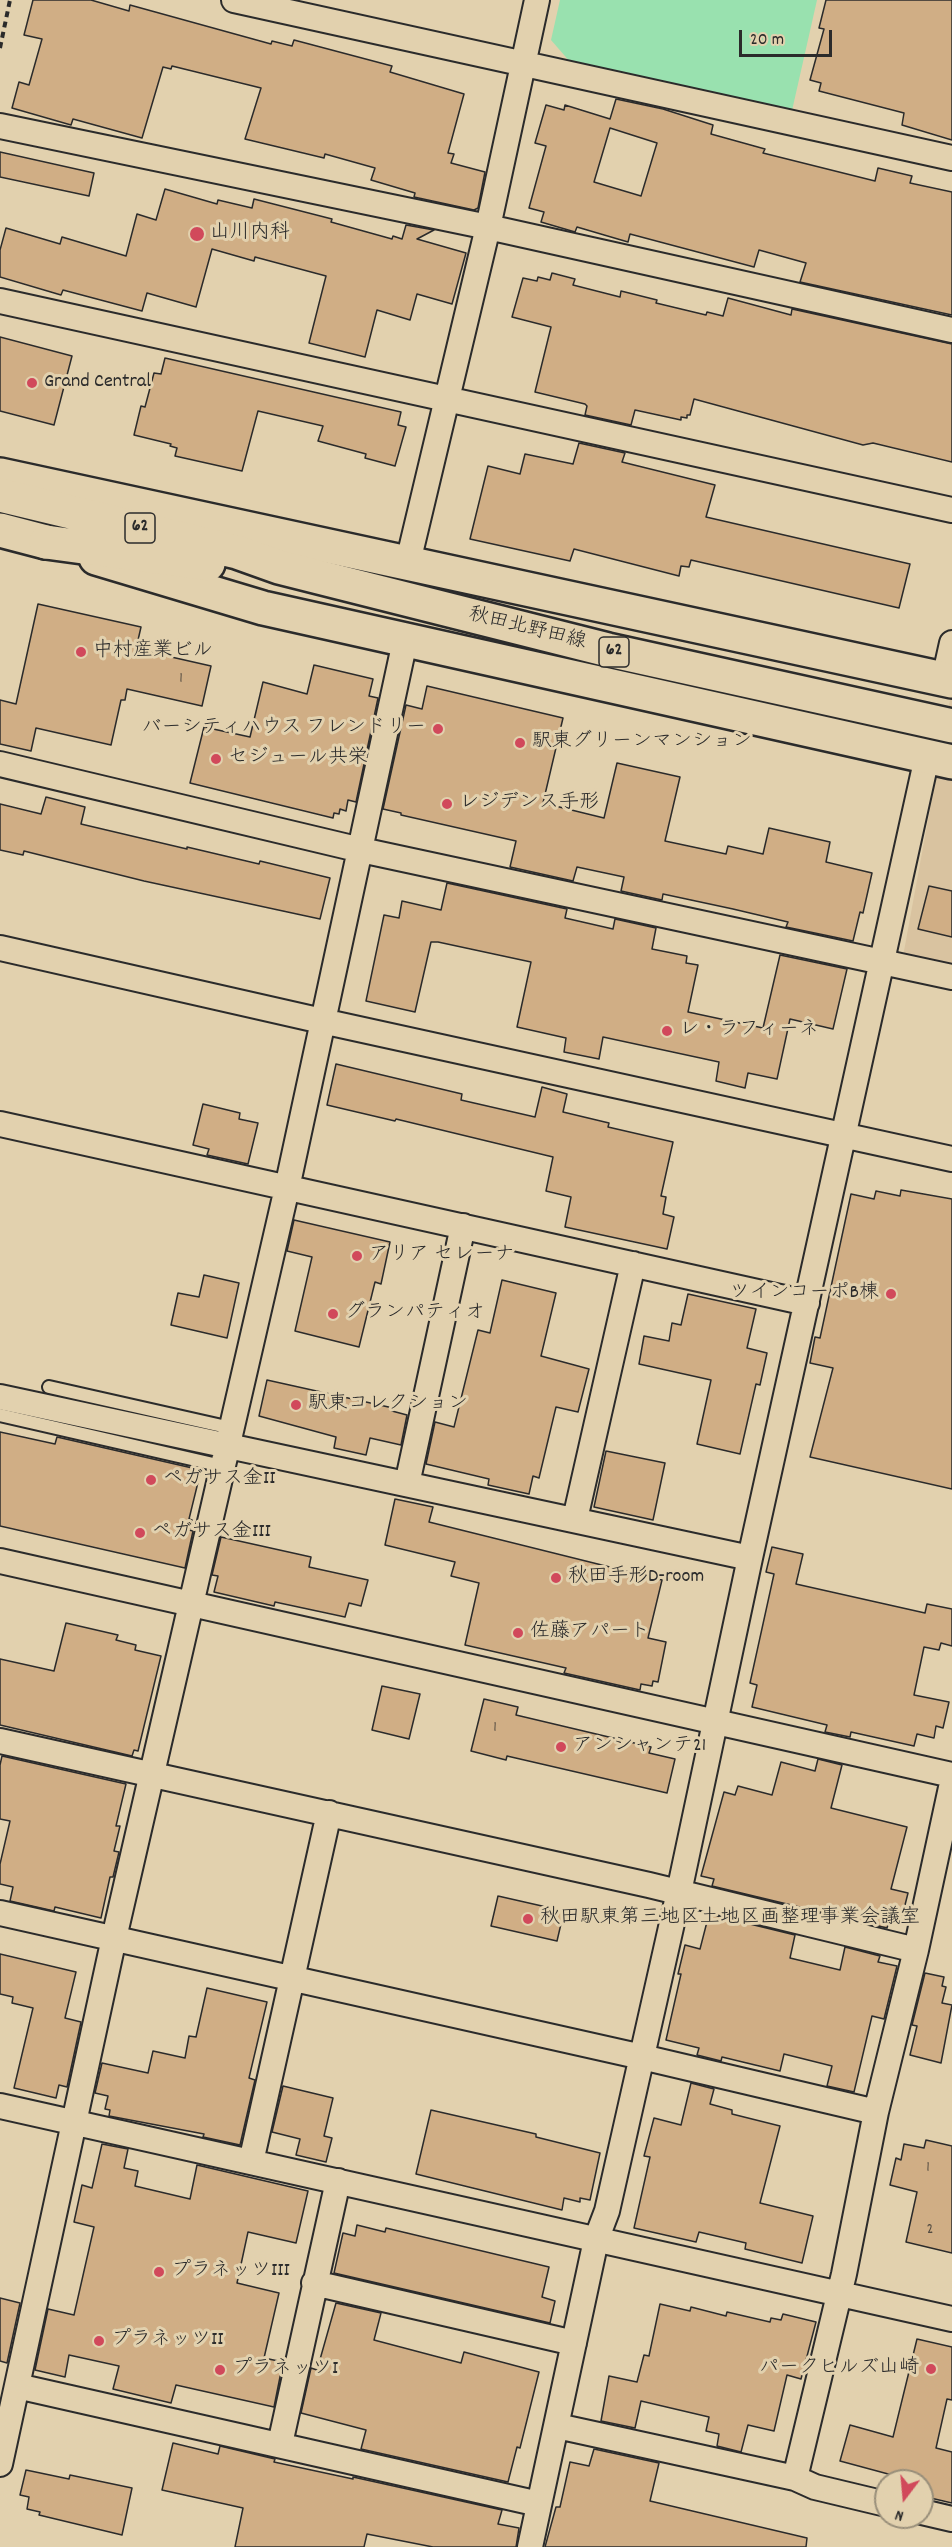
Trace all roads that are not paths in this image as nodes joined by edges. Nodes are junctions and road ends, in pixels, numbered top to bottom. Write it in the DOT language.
graph roads {
  1 [pos="234,0"];
  2 [pos="537,0"];
  3 [pos="522,64"];
  4 [pos="0,126"];
  5 [pos="952,158"];
  6 [pos="488,227"];
  7 [pos="0,301"];
  8 [pos="952,330"];
  9 [pos="446,397"];
  10 [pos="0,475"];
  11 [pos="0,495"];
  12 [pos="952,510"];
  13 [pos="0,530"];
  14 [pos="46,542"];
  15 [pos="408,562"];
  16 [pos="279,567"];
  17 [pos="405,641"];
  18 [pos="952,643"];
  19 [pos="948,680"];
  20 [pos="952,726"];
  21 [pos="940,759"];
  22 [pos="0,764"];
  23 [pos="361,850"];
  24 [pos="0,948"];
  25 [pos="884,961"];
  26 [pos="952,976"];
  27 [pos="322,1021"];
  28 [pos="0,1124"];
  29 [pos="845,1134"];
  30 [pos="952,1159"];
  31 [pos="286,1188"];
  32 [pos="462,1226"];
  33 [pos="633,1264"];
  34 [pos="807,1303"];
  35 [pos="49,1387"];
  36 [pos="0,1397"];
  37 [pos="0,1415"];
  38 [pos="227,1446"];
  39 [pos="407,1484"];
  40 [pos="575,1519"];
  41 [pos="750,1558"];
  42 [pos="0,1561"];
  43 [pos="190,1603"];
  44 [pos="715,1724"];
  45 [pos="0,1741"];
  46 [pos="152,1775"];
  47 [pos="952,1775"];
  48 [pos="952,1783"];
  49 [pos="329,1813"];
  50 [pos="679,1892"];
  51 [pos="0,1913"];
  52 [pos="114,1938"];
  53 [pos="916,1950"];
  54 [pos="292,1978"];
  55 [pos="642,2057"];
  56 [pos="0,2106"];
  57 [pos="876,2112"];
  58 [pos="74,2122"];
  59 [pos="251,2162"];
  60 [pos="338,2181"];
  61 [pos="596,2240"];
  62 [pos="314,2283"];
  63 [pos="838,2294"];
  64 [pos="952,2319"];
  65 [pos="574,2343"];
  66 [pos="17,2386"];
  67 [pos="557,2426"];
  68 [pos="280,2444"];
  69 [pos="0,2463"];
  70 [pos="795,2478"];
  71 [pos="874,2501"];
  72 [pos="539,2504"];
  73 [pos="934,2515"];
  74 [pos="952,2519"];
  75 [pos="530,2547"];
  1 -- 3 [label="street"];
  2 -- 3 [label="street"];
  3 -- 5 [label="street"];
  3 -- 6 [label="street"];
  4 -- 6 [label="street"];
  6 -- 8 [label="street"];
  6 -- 9 [label="street"];
  7 -- 9 [label="street"];
  9 -- 12 [label="street"];
  9 -- 15 [label="street"];
  10 -- 15 [label="main road"];
  11 -- 16 [label="main road, 62"];
  13 -- 14 [label="main road, 62"];
  14 -- 16 [label="main road, 62"];
  14 -- 17 [label="main road"];
  15 -- 19 [label="main road"];
  16 -- 20 [label="main road, 秋田北野田線 / 62"];
  17 -- 21 [label="main road"];
  17 -- 23 [label="street"];
  18 -- 19 [label="street"];
  21 -- 25 [label="street"];
  22 -- 23 [label="street"];
  23 -- 25 [label="street"];
  23 -- 27 [label="street"];
  24 -- 27 [label="street"];
  25 -- 26 [label="street"];
  25 -- 29 [label="street"];
  27 -- 29 [label="street"];
  27 -- 31 [label="street"];
  28 -- 31 [label="street"];
  29 -- 30 [label="street"];
  29 -- 34 [label="street"];
  31 -- 32 [label="street"];
  31 -- 38 [label="street"];
  32 -- 33 [label="street"];
  32 -- 39 [label="street"];
  33 -- 34 [label="street"];
  33 -- 40 [label="street"];
  34 -- 41 [label="street"];
  35 -- 38 [label="lane"];
  36 -- 38 [label="street"];
  37 -- 38 [label="lane"];
  38 -- 39 [label="street"];
  38 -- 43 [label="street"];
  39 -- 40 [label="street"];
  40 -- 41 [label="street"];
  41 -- 44 [label="street"];
  42 -- 43 [label="street"];
  43 -- 44 [label="street"];
  43 -- 46 [label="street"];
  44 -- 47 [label="street"];
  44 -- 50 [label="street"];
  45 -- 46 [label="street"];
  46 -- 49 [label="street"];
  46 -- 52 [label="street"];
  48 -- 53 [label="street"];
  49 -- 50 [label="street"];
  49 -- 54 [label="street"];
  50 -- 53 [label="street"];
  50 -- 55 [label="street"];
  51 -- 52 [label="street"];
  52 -- 54 [label="street"];
  52 -- 58 [label="street"];
  53 -- 57 [label="street"];
  54 -- 55 [label="street"];
  54 -- 59 [label="street"];
  55 -- 57 [label="street"];
  55 -- 61 [label="street"];
  56 -- 58 [label="street"];
  57 -- 63 [label="street"];
  58 -- 59 [label="street"];
  58 -- 66 [label="street"];
  59 -- 60 [label="street"];
  60 -- 61 [label="street"];
  60 -- 62 [label="street"];
  61 -- 63 [label="street"];
  61 -- 65 [label="street"];
  62 -- 65 [label="street"];
  62 -- 68 [label="street"];
  63 -- 64 [label="street"];
  63 -- 70 [label="street"];
  65 -- 67 [label="street"];
  66 -- 68 [label="street"];
  66 -- 69 [label="street"];
  67 -- 70 [label="street"];
  67 -- 72 [label="street"];
  68 -- 72 [label="street"];
  70 -- 71 [label="street"];
  72 -- 75 [label="street"];
  73 -- 74 [label="street"];
}
